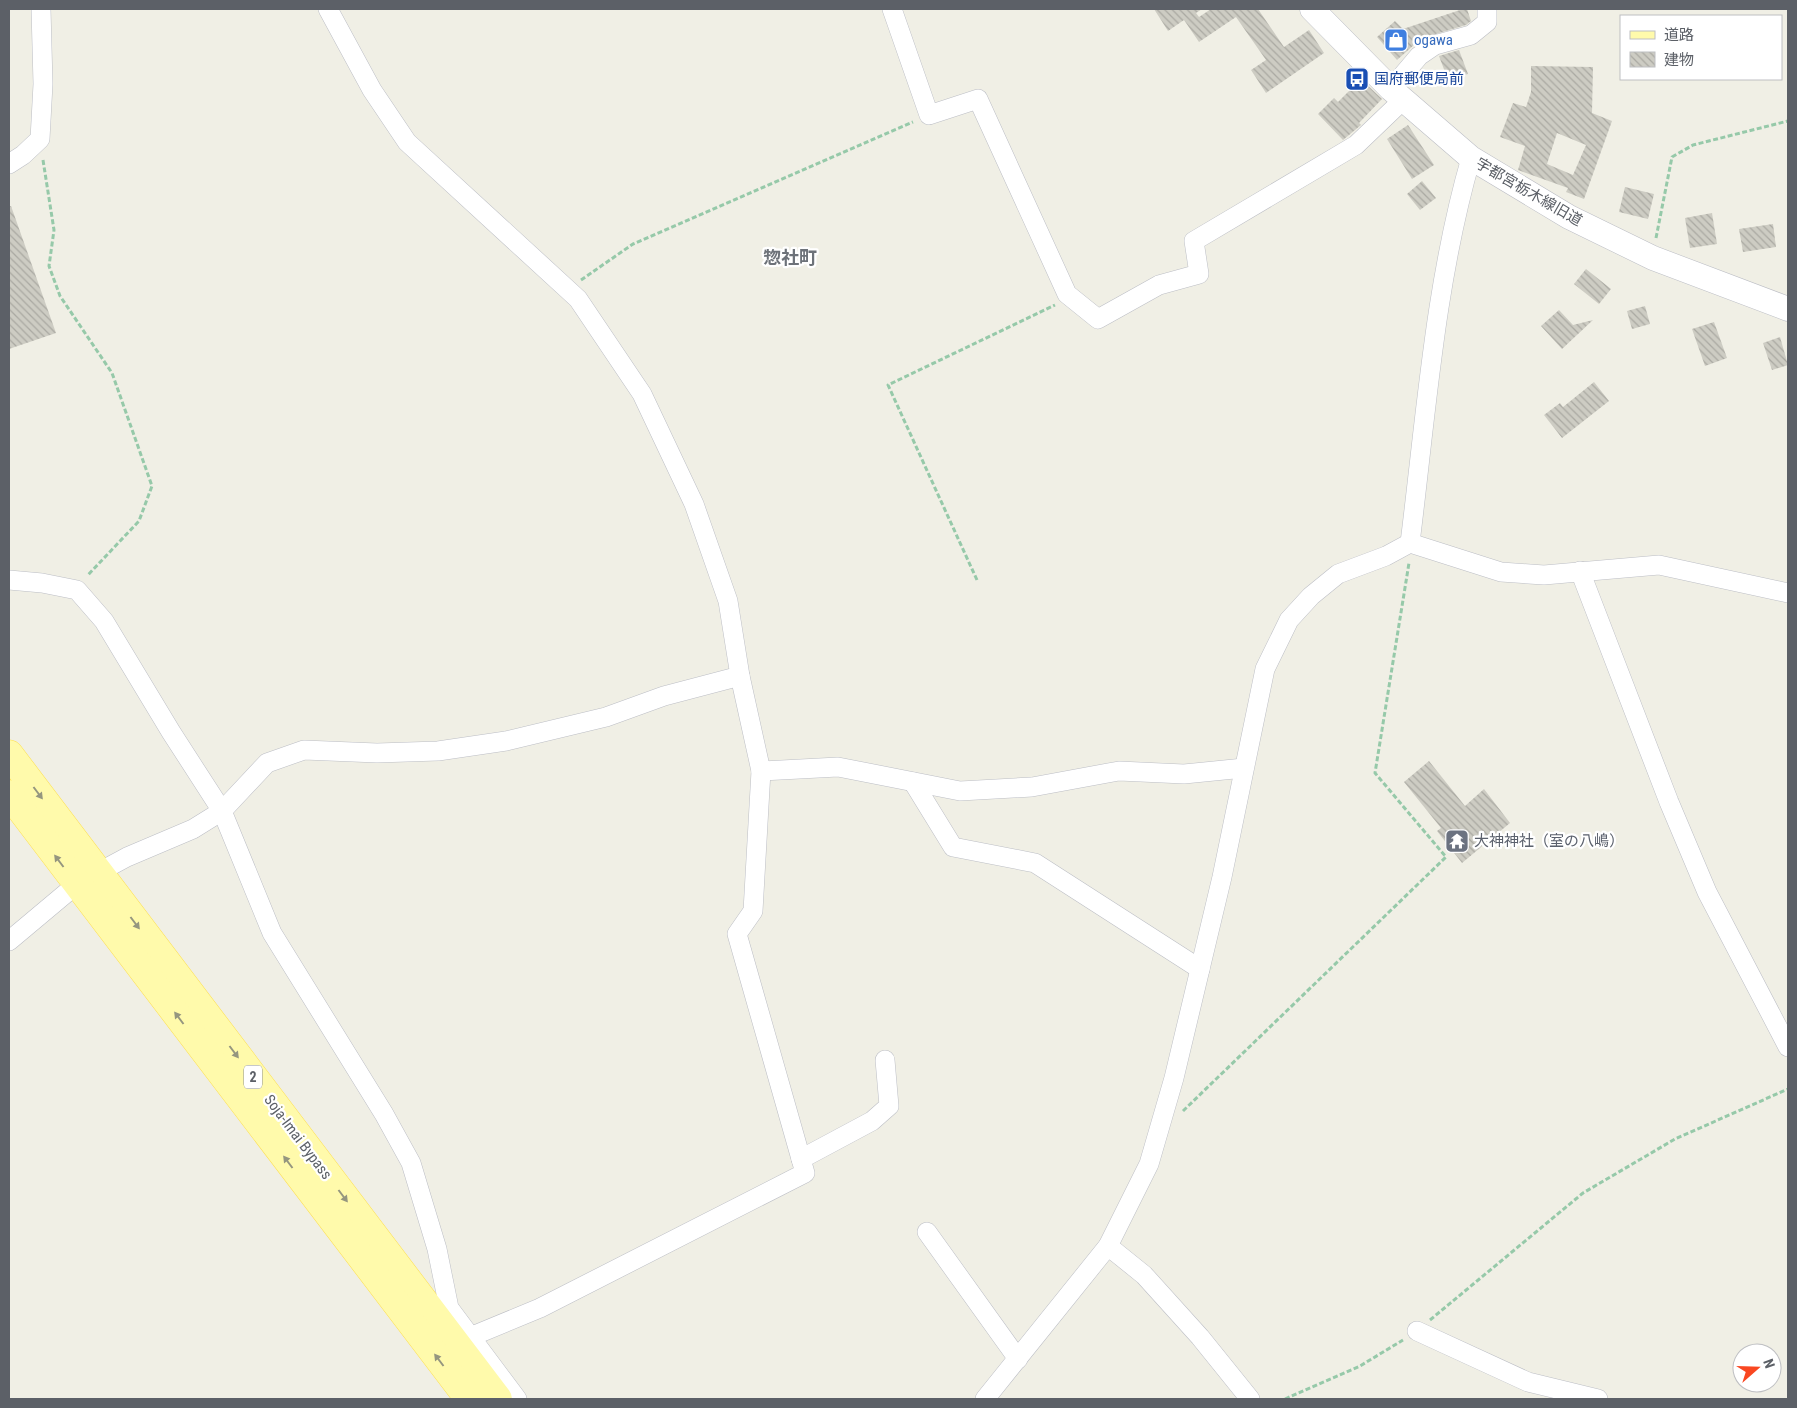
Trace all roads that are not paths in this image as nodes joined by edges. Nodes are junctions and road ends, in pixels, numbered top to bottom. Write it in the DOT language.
graph roads {
  1 [pos="41,9"];
  2 [pos="328,9"];
  3 [pos="892,9"];
  4 [pos="1312,9"];
  5 [pos="1488,9"];
  6 [pos="1397,94"];
  7 [pos="1471,158"];
  8 [pos="9,164"];
  9 [pos="1788,309"];
  10 [pos="1410,543"];
  11 [pos="1580,571"];
  12 [pos="9,580"];
  13 [pos="1788,593"];
  14 [pos="740,676"];
  15 [pos="9,754"];
  16 [pos="1244,768"];
  17 [pos="761,771"];
  18 [pos="913,782"];
  19 [pos="9,794"];
  20 [pos="222,811"];
  21 [pos="87,879"];
  22 [pos="9,941"];
  23 [pos="1200,969"];
  24 [pos="1788,1047"];
  25 [pos="885,1060"];
  26 [pos="801,1159"];
  27 [pos="927,1232"];
  28 [pos="1108,1246"];
  29 [pos="1417,1331"];
  30 [pos="470,1337"];
  31 [pos="1018,1359"];
  32 [pos="469,1399"];
  33 [pos="498,1399"];
  34 [pos="517,1399"];
  35 [pos="986,1399"];
  36 [pos="1250,1399"];
  37 [pos="1598,1399"];
  1 -- 8 [label="street"];
  2 -- 14 [label="street"];
  3 -- 6 [label="street"];
  4 -- 6 [label="street, 宇都宮栃木線旧道"];
  5 -- 6 [label="street"];
  6 -- 7 [label="street, 宇都宮栃木線旧道"];
  7 -- 9 [label="street, 宇都宮栃木線旧道"];
  7 -- 10 [label="street"];
  10 -- 11 [label="street"];
  10 -- 16 [label="street"];
  11 -- 13 [label="street"];
  11 -- 24 [label="street"];
  12 -- 20 [label="street"];
  14 -- 17 [label="street"];
  14 -- 20 [label="street"];
  15 -- 21 [label="main road, Soja-Imai Bypass / 2, one-way"];
  16 -- 18 [label="street"];
  16 -- 23 [label="street"];
  17 -- 18 [label="street"];
  17 -- 26 [label="street"];
  18 -- 23 [label="street"];
  21 -- 19 [label="main road, Soja-Imai Bypass / 2, one-way"];
  20 -- 21 [label="street"];
  20 -- 30 [label="street"];
  21 -- 22 [label="street"];
  32 -- 21 [label="main road, Soja-Imai Bypass / 2, one-way"];
  21 -- 33 [label="main road, Soja-Imai Bypass / 2, one-way"];
  23 -- 28 [label="street"];
  25 -- 26 [label="street"];
  26 -- 30 [label="street"];
  27 -- 31 [label="street"];
  28 -- 31 [label="street"];
  28 -- 36 [label="street"];
  29 -- 37 [label="street"];
  30 -- 34 [label="street"];
  31 -- 35 [label="street"];
}
